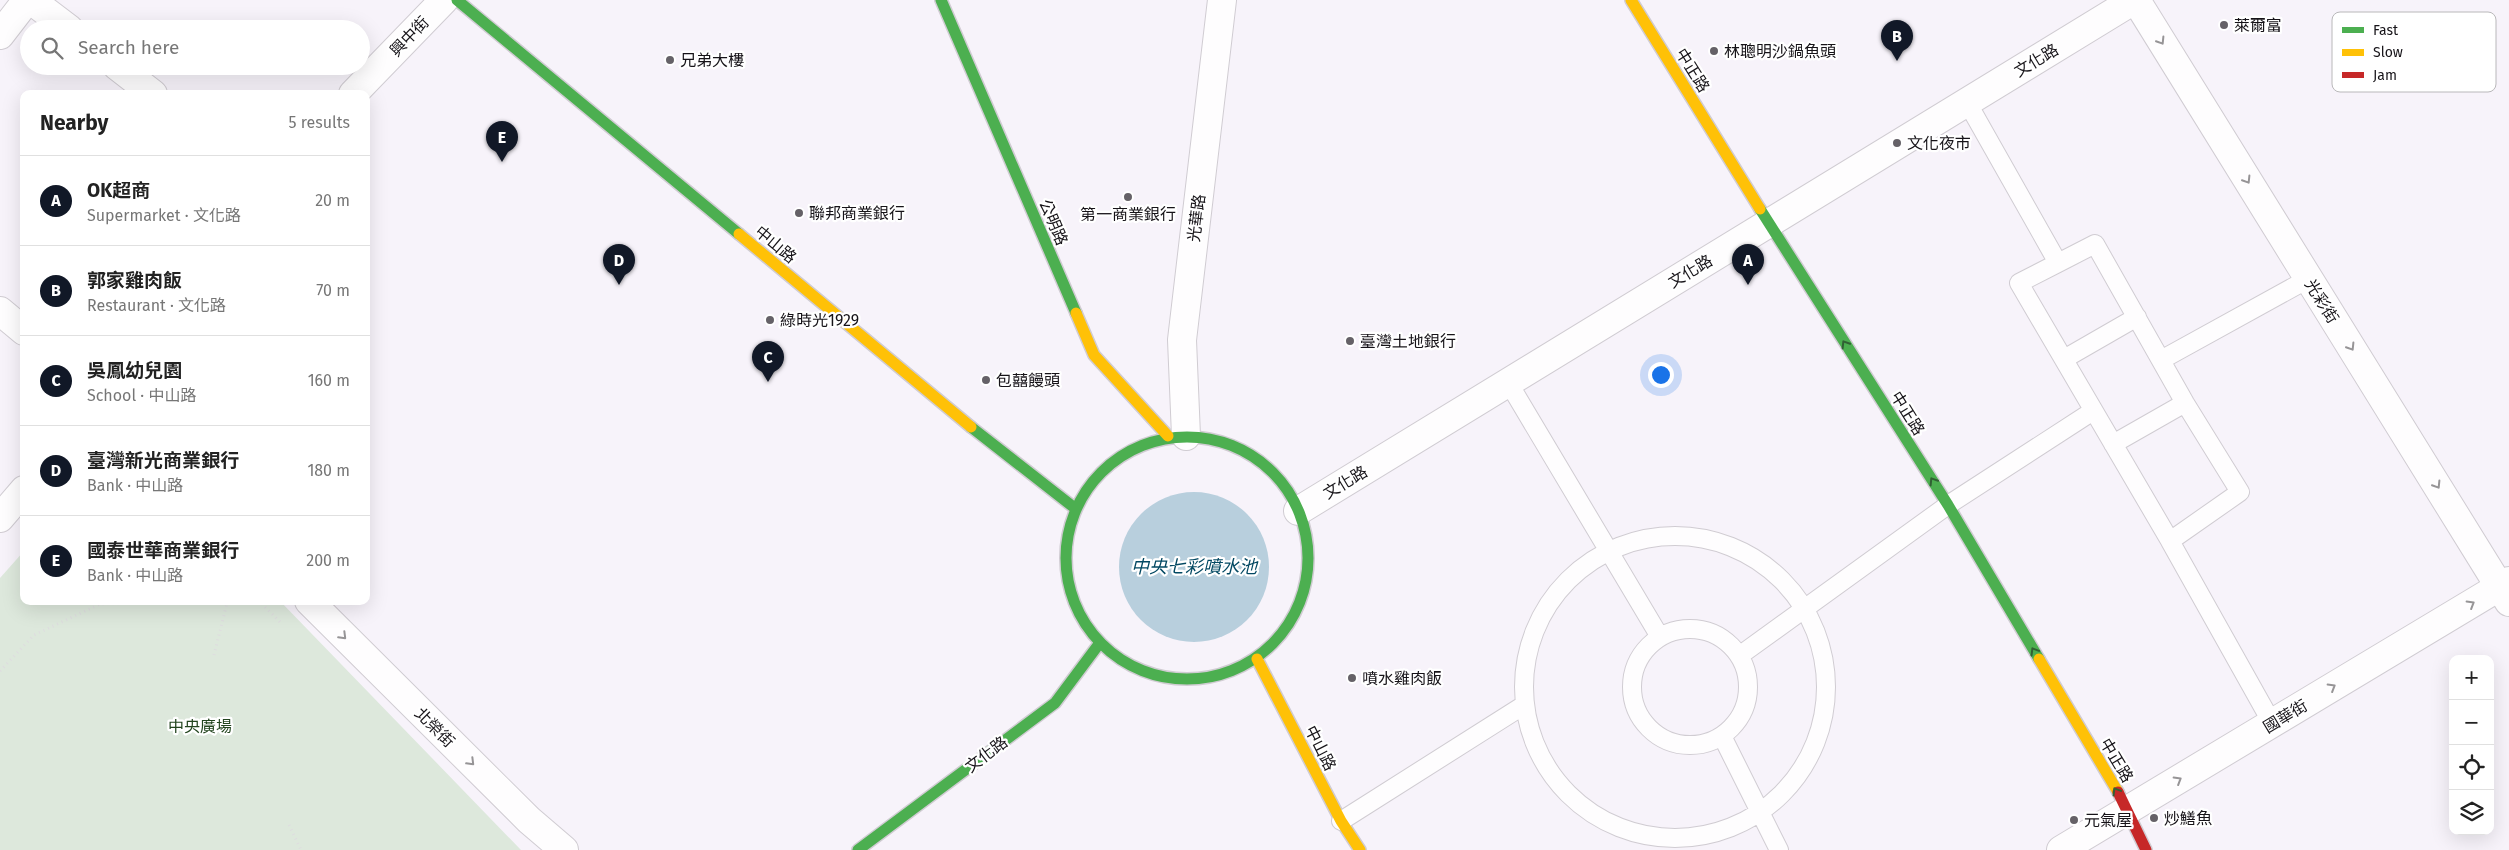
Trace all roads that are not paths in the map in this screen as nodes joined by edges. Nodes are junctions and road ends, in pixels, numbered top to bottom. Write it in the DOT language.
graph roads {
  1 [pos="27,0"];
  2 [pos="32,0"];
  3 [pos="444,0"];
  4 [pos="458,0"];
  5 [pos="941,0"];
  6 [pos="1222,0"];
  7 [pos="1631,0"];
  8 [pos="2135,0"];
  9 [pos="58,20"];
  10 [pos="0,35"];
  11 [pos="129,75"];
  12 [pos="148,90"];
  13 [pos="357,90"];
  14 [pos="1967,102"];
  15 [pos="1769,223"];
  16 [pos="2058,263"];
  17 [pos="2308,279"];
  18 [pos="0,311"];
  19 [pos="2137,317"];
  20 [pos="20,328"];
  21 [pos="2064,359"];
  22 [pos="2161,360"];
  23 [pos="1508,382"];
  24 [pos="2185,403"];
  25 [pos="2093,411"];
  26 [pos="1177,436"];
  27 [pos="2113,444"];
  28 [pos="20,495"];
  29 [pos="1948,505"];
  30 [pos="1076,509"];
  31 [pos="1298,511"];
  32 [pos="0,518"];
  33 [pos="2170,541"];
  34 [pos="1608,551"];
  35 [pos="2506,590"];
  36 [pos="312,605"];
  37 [pos="1803,610"];
  38 [pos="1660,637"];
  39 [pos="1100,644"];
  40 [pos="1739,656"];
  41 [pos="1257,659"];
  42 [pos="1524,705"];
  43 [pos="2272,723"];
  44 [pos="1722,736"];
  45 [pos="2128,810"];
  46 [pos="1760,814"];
  47 [pos="1340,821"];
  48 [pos="564,850"];
  49 [pos="858,850"];
  50 [pos="1360,850"];
  51 [pos="1779,850"];
  52 [pos="2061,850"];
  53 [pos="2146,850"];
  1 -- 10 [label="street"];
  2 -- 9 [label="street"];
  3 -- 13 [label="street, 興中街"];
  4 -- 30 [label="street, 中山路"];
  5 -- 26 [label="street, 公明路"];
  6 -- 26 [label="street, 光華路"];
  7 -- 15 [label="street, 中正路"];
  8 -- 14 [label="street, 文化路"];
  8 -- 17 [label="street, 光彩街, one-way"];
  11 -- 12 [label="street"];
  14 -- 15 [label="street, 文化路"];
  14 -- 16 [label="lane"];
  15 -- 23 [label="street, 文化路"];
  29 -- 15 [label="street, 中正路, one-way"];
  16 -- 19 [label="lane"];
  16 -- 21 [label="lane"];
  17 -- 22 [label="lane"];
  17 -- 35 [label="street, 光彩街, one-way"];
  18 -- 20 [label="street"];
  19 -- 21 [label="lane"];
  19 -- 22 [label="lane"];
  21 -- 25 [label="lane"];
  22 -- 24 [label="lane"];
  23 -- 31 [label="street, 文化路"];
  23 -- 34 [label="lane"];
  24 -- 27 [label="lane"];
  24 -- 33 [label="lane"];
  25 -- 27 [label="lane"];
  25 -- 29 [label="lane"];
  26 -- 30 [label="street"];
  26 -- 31 [label="street"];
  27 -- 33 [label="lane"];
  28 -- 32 [label="street"];
  29 -- 37 [label="lane"];
  45 -- 29 [label="street, 中正路, one-way"];
  30 -- 39 [label="street"];
  31 -- 41 [label="street"];
  33 -- 43 [label="lane"];
  34 -- 37 [label="lane"];
  34 -- 38 [label="lane"];
  34 -- 42 [label="lane"];
  43 -- 35 [label="street, 國華街, one-way"];
  36 -- 48 [label="street, 北榮街, one-way"];
  37 -- 40 [label="lane"];
  37 -- 46 [label="lane"];
  38 -- 40 [label="lane"];
  38 -- 44 [label="lane"];
  39 -- 41 [label="street"];
  39 -- 49 [label="street, 文化路"];
  40 -- 44 [label="lane"];
  41 -- 47 [label="street, 中山路"];
  42 -- 46 [label="lane"];
  42 -- 47 [label="lane"];
  45 -- 43 [label="street, 國華街, one-way"];
  44 -- 46 [label="lane"];
  45 -- 52 [label="street, 國華街"];
  45 -- 53 [label="street, 中正路"];
  46 -- 51 [label="lane"];
  47 -- 50 [label="street, 中山路"];
}
